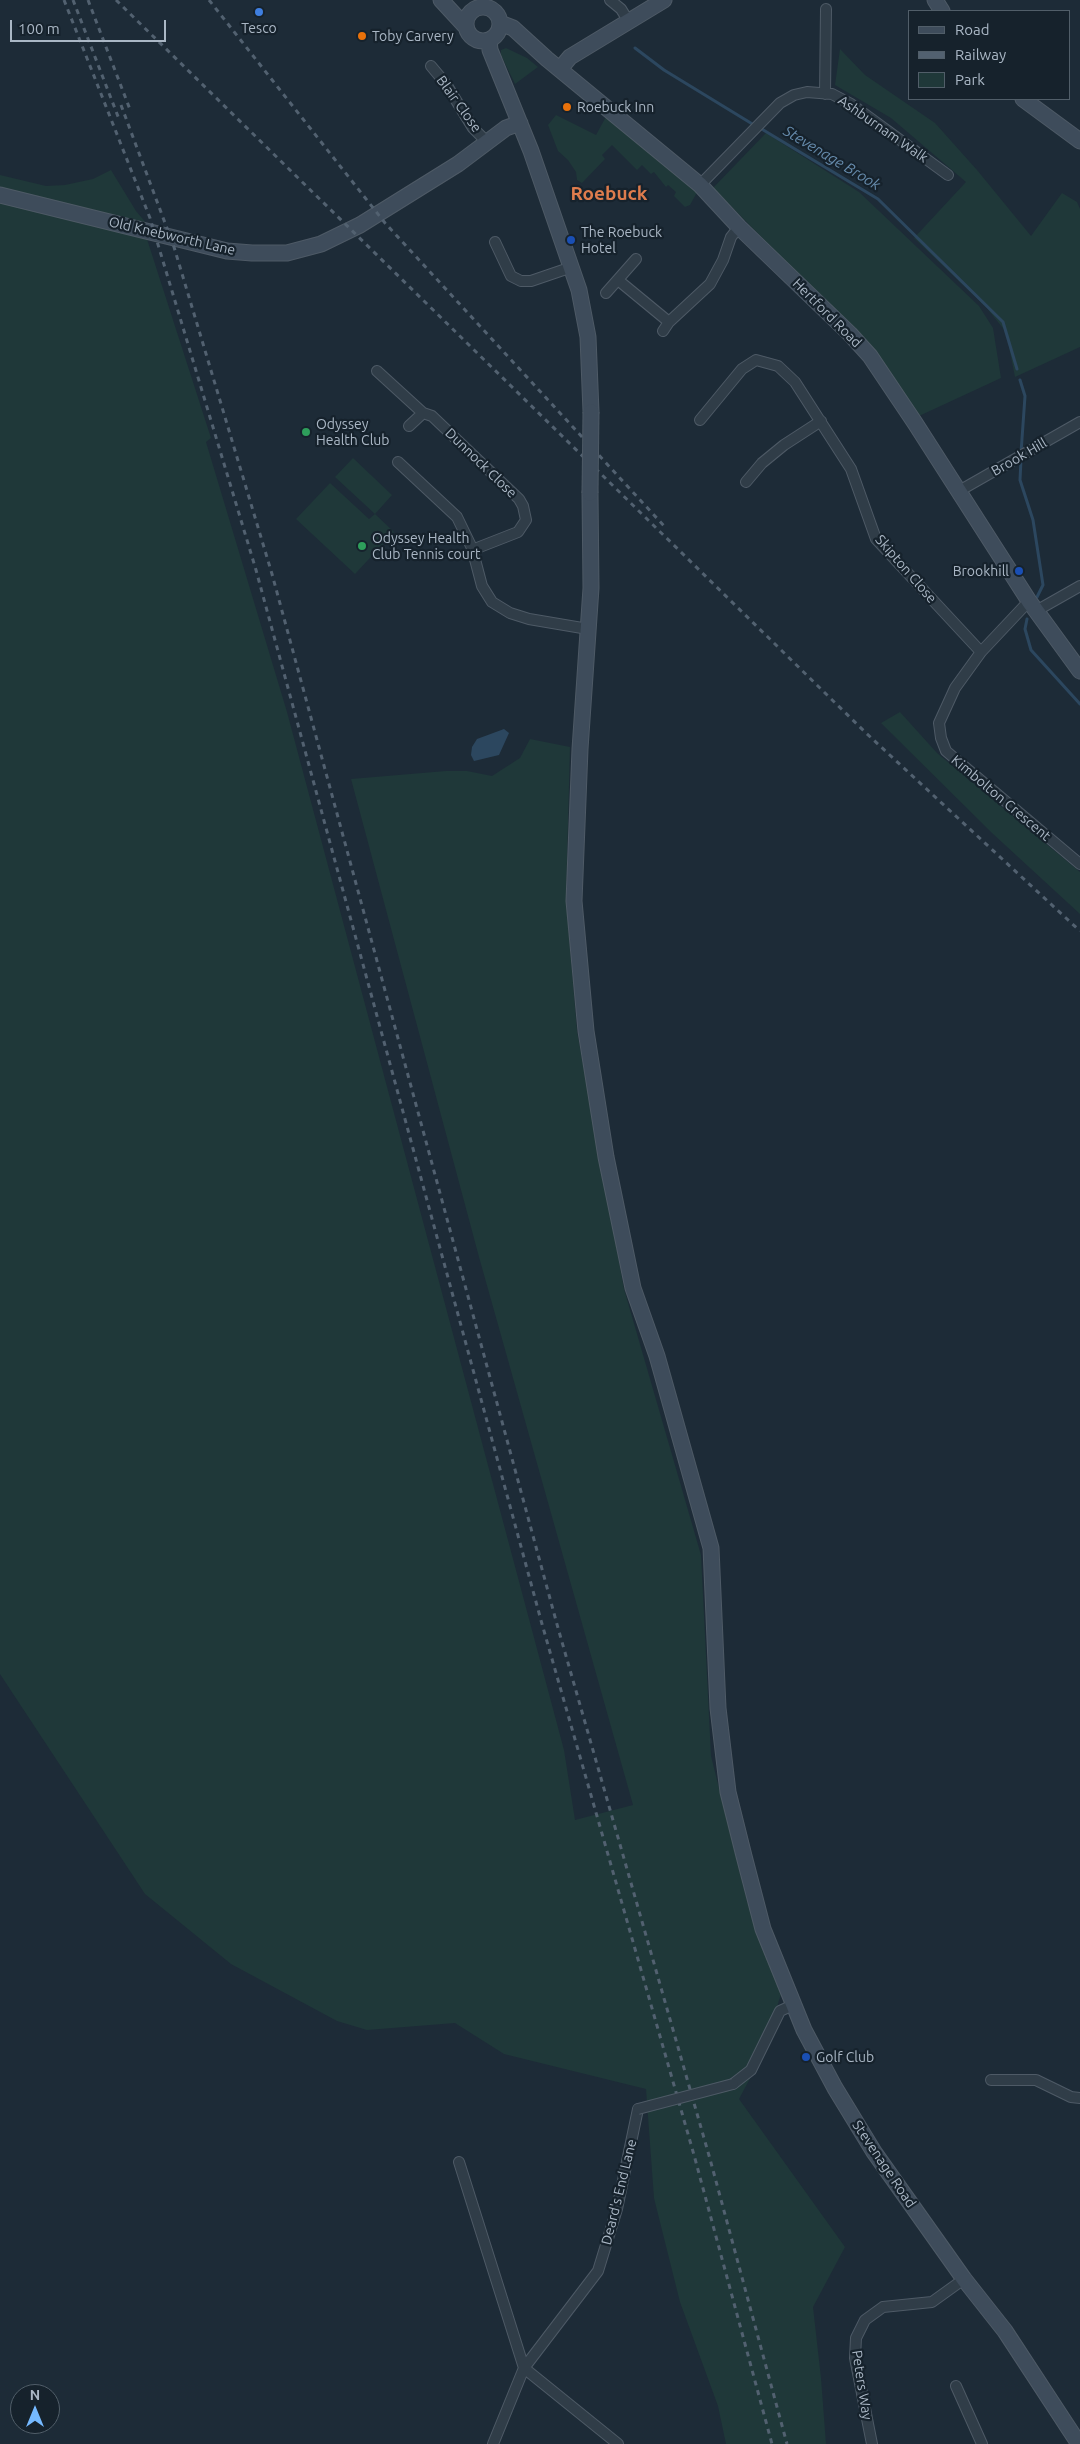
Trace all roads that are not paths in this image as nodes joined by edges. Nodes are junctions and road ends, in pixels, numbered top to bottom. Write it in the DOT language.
graph roads {
  1 [pos="610,0"];
  2 [pos="664,0"];
  3 [pos="442,2"];
  4 [pos="474,9"];
  5 [pos="826,9"];
  6 [pos="629,22"];
  7 [pos="500,24"];
  8 [pos="465,26"];
  9 [pos="489,40"];
  10 [pos="431,66"];
  11 [pos="560,69"];
  12 [pos="825,94"];
  13 [pos="1024,100"];
  14 [pos="520,123"];
  15 [pos="1080,141"];
  16 [pos="488,143"];
  17 [pos="948,175"];
  18 [pos="700,185"];
  19 [pos="0,195"];
  20 [pos="739,227"];
  21 [pos="495,242"];
  22 [pos="636,259"];
  23 [pos="572,267"];
  24 [pos="618,280"];
  25 [pos="606,293"];
  26 [pos="669,322"];
  27 [pos="663,331"];
  28 [pos="377,371"];
  29 [pos="423,413"];
  30 [pos="700,420"];
  31 [pos="822,421"];
  32 [pos="1080,422"];
  33 [pos="409,426"];
  34 [pos="398,462"];
  35 [pos="746,482"];
  36 [pos="959,492"];
  37 [pos="472,550"];
  38 [pos="1080,586"];
  39 [pos="1032,606"];
  40 [pos="588,629"];
  41 [pos="981,652"];
  42 [pos="1080,671"];
  43 [pos="1080,864"];
  44 [pos="793,2005"];
  45 [pos="990,2080"];
  46 [pos="1080,2098"];
  47 [pos="459,2162"];
  48 [pos="964,2278"];
  49 [pos="524,2368"];
  50 [pos="956,2386"];
  51 [pos="493,2444"];
  52 [pos="618,2444"];
  53 [pos="872,2444"];
  54 [pos="982,2444"];
  55 [pos="1079,2444"];
  1 -- 6 [label="street"];
  2 -- 6 [label="main road"];
  3 -- 4 [label="main road"];
  3 -- 8 [label="main road"];
  4 -- 7 [label="main road"];
  4 -- 8 [label="main road"];
  5 -- 12 [label="street"];
  6 -- 11 [label="main road"];
  7 -- 9 [label="main road"];
  7 -- 11 [label="main road, Hertford Road"];
  8 -- 9 [label="main road"];
  9 -- 14 [label="main road, Stevenage Road"];
  10 -- 16 [label="street, Blair Close"];
  11 -- 18 [label="main road, Hertford Road"];
  12 -- 17 [label="street, Ashburnam Walk"];
  12 -- 18 [label="street, Ashburnam Walk"];
  13 -- 15 [label="main road"];
  14 -- 16 [label="main road, Old Knebworth Lane"];
  14 -- 23 [label="main road, Stevenage Road"];
  16 -- 19 [label="main road, Old Knebworth Lane"];
  18 -- 20 [label="main road, Hertford Road"];
  20 -- 26 [label="street"];
  20 -- 36 [label="main road, Hertford Road"];
  21 -- 23 [label="street"];
  22 -- 24 [label="street"];
  23 -- 40 [label="main road, Stevenage Road, bridge"];
  24 -- 25 [label="street"];
  24 -- 26 [label="street"];
  26 -- 27 [label="street"];
  28 -- 29 [label="street, Dunnock Close"];
  29 -- 33 [label="street"];
  29 -- 37 [label="street, Dunnock Close"];
  30 -- 31 [label="street, Skipton Close"];
  31 -- 35 [label="street"];
  31 -- 41 [label="street, Skipton Close"];
  32 -- 36 [label="street, Brook Hill"];
  34 -- 37 [label="street"];
  36 -- 39 [label="main road, Hertford Road"];
  37 -- 40 [label="street"];
  38 -- 39 [label="street, Kimbolton Crescent"];
  39 -- 41 [label="street, Kimbolton Crescent"];
  39 -- 42 [label="main road, Hertford Road"];
  40 -- 44 [label="main road, Stevenage Road"];
  41 -- 43 [label="street, Kimbolton Crescent"];
  44 -- 48 [label="main road, Stevenage Road"];
  44 -- 49 [label="street, Deard's End Lane, bridge"];
  45 -- 46 [label="street"];
  47 -- 49 [label="street"];
  48 -- 53 [label="street, Peters Way"];
  48 -- 55 [label="main road, Stevenage Road"];
  49 -- 51 [label="street, Deard's End Lane"];
  49 -- 52 [label="street"];
  50 -- 54 [label="street"];
}
